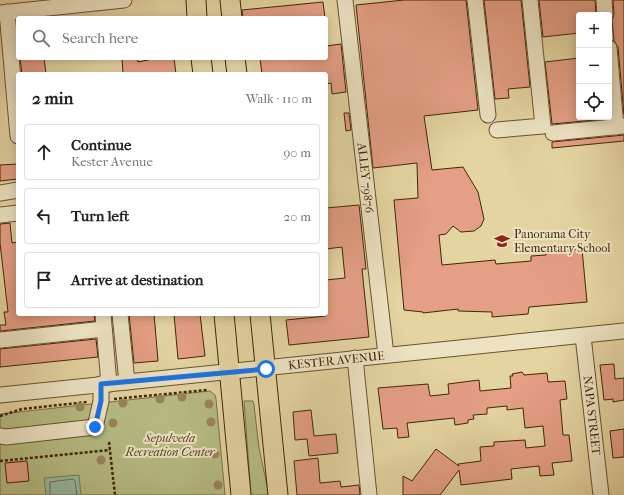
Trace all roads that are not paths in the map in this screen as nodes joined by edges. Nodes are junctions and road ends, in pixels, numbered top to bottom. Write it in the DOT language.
graph roads {
  1 [pos="124,0"];
  2 [pos="196,0"];
  3 [pos="230,0"];
  4 [pos="345,0"];
  5 [pos="475,0"];
  6 [pos="530,0"];
  7 [pos="604,0"];
  8 [pos="12,9"];
  9 [pos="605,12"];
  10 [pos="197,16"];
  11 [pos="232,16"];
  12 [pos="201,60"];
  13 [pos="235,60"];
  14 [pos="612,70"];
  15 [pos="203,72"];
  16 [pos="237,72"];
  17 [pos="16,94"];
  18 [pos="488,115"];
  19 [pos="620,127"];
  20 [pos="497,130"];
  21 [pos="553,133"];
  22 [pos="16,190"];
  23 [pos="0,192"];
  24 [pos="16,213"];
  25 [pos="0,215"];
  26 [pos="120,316"];
  27 [pos="224,316"];
  28 [pos="260,316"];
  29 [pos="104,321"];
  30 [pos="624,332"];
  31 [pos="583,336"];
  32 [pos="1,340"];
  33 [pos="386,355"];
  34 [pos="355,358"];
  35 [pos="266,369"];
  36 [pos="229,373"];
  37 [pos="127,382"];
  38 [pos="105,384"];
  39 [pos="0,395"];
  40 [pos="0,436"];
  41 [pos="241,495"];
  42 [pos="278,495"];
  43 [pos="369,495"];
  44 [pos="600,495"];
  1 -- 8 [label="street"];
  2 -- 10 [label="main road"];
  3 -- 11 [label="main road"];
  4 -- 33 [label="street, ALLEY 79876"];
  5 -- 18 [label="street"];
  6 -- 20 [label="street"];
  7 -- 9 [label="street"];
  8 -- 17 [label="street"];
  12 -- 15 [label="main road"];
  13 -- 16 [label="main road"];
  14 -- 19 [label="street"];
  19 -- 21 [label="street"];
  22 -- 23 [label="street"];
  24 -- 25 [label="street"];
  26 -- 37 [label="street"];
  27 -- 36 [label="main road"];
  28 -- 35 [label="main road"];
  29 -- 32 [label="street"];
  29 -- 38 [label="street"];
  30 -- 31 [label="street, KESTER AVENUE"];
  31 -- 33 [label="street, KESTER AVENUE"];
  31 -- 44 [label="street, NAPA STREET"];
  33 -- 34 [label="street, KESTER AVENUE"];
  34 -- 35 [label="street, KESTER AVENUE"];
  34 -- 43 [label="street"];
  35 -- 36 [label="street, KESTER AVENUE"];
  35 -- 42 [label="main road"];
  36 -- 37 [label="street, KESTER AVENUE"];
  36 -- 41 [label="main road"];
  37 -- 38 [label="street, KESTER AVENUE"];
  38 -- 39 [label="street, KESTER AVENUE"];
  38 -- 40 [label="street"];
}
